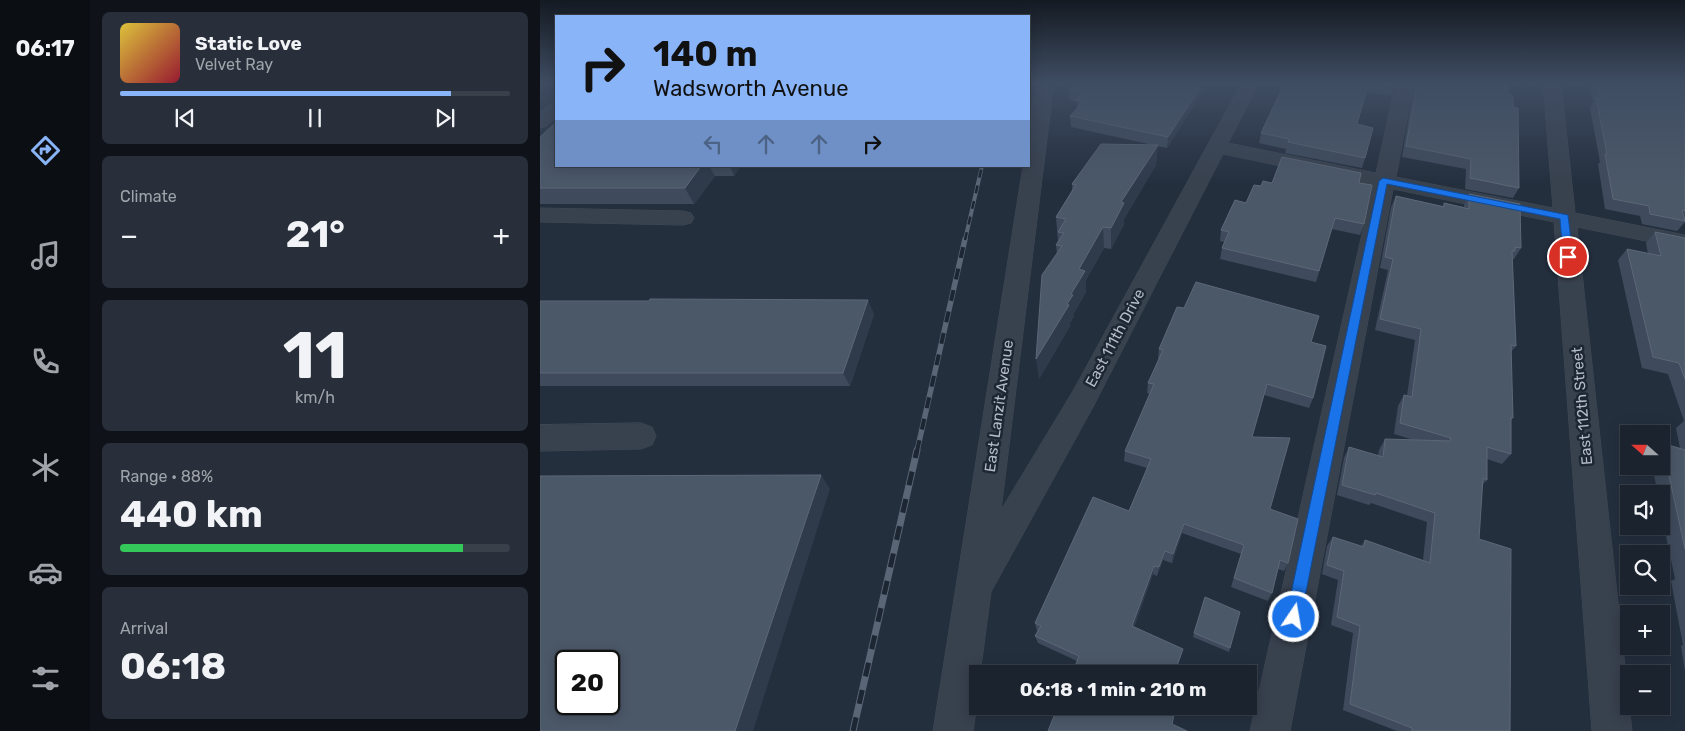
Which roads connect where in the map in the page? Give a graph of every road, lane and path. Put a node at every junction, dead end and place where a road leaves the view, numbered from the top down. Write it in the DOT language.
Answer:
graph roads {
  1 [pos="1040,116"];
  2 [pos="1234,116"];
  3 [pos="1397,116"];
  4 [pos="1555,116"];
  5 [pos="1217,147"];
  6 [pos="1383,181"];
  7 [pos="540,215"];
  8 [pos="1564,217"];
  9 [pos="683,218"];
  10 [pos="1685,242"];
  11 [pos="642,436"];
  12 [pos="540,438"];
  13 [pos="972,592"];
  14 [pos="953,731"];
  15 [pos="1270,731"];
  16 [pos="1612,731"];
  1 -- 13 [label="street, East Lanzit Avenue"];
  2 -- 5 [label="street, East 111th Drive"];
  3 -- 6 [label="street"];
  4 -- 8 [label="street, East 112th Street"];
  5 -- 6 [label="street"];
  5 -- 13 [label="street, East 111th Drive"];
  6 -- 8 [label="street"];
  6 -- 15 [label="street"];
  7 -- 9 [label="street"];
  8 -- 10 [label="street"];
  8 -- 16 [label="street, East 112th Street"];
  11 -- 12 [label="street"];
  13 -- 14 [label="street, East Lanzit Avenue"];
}
